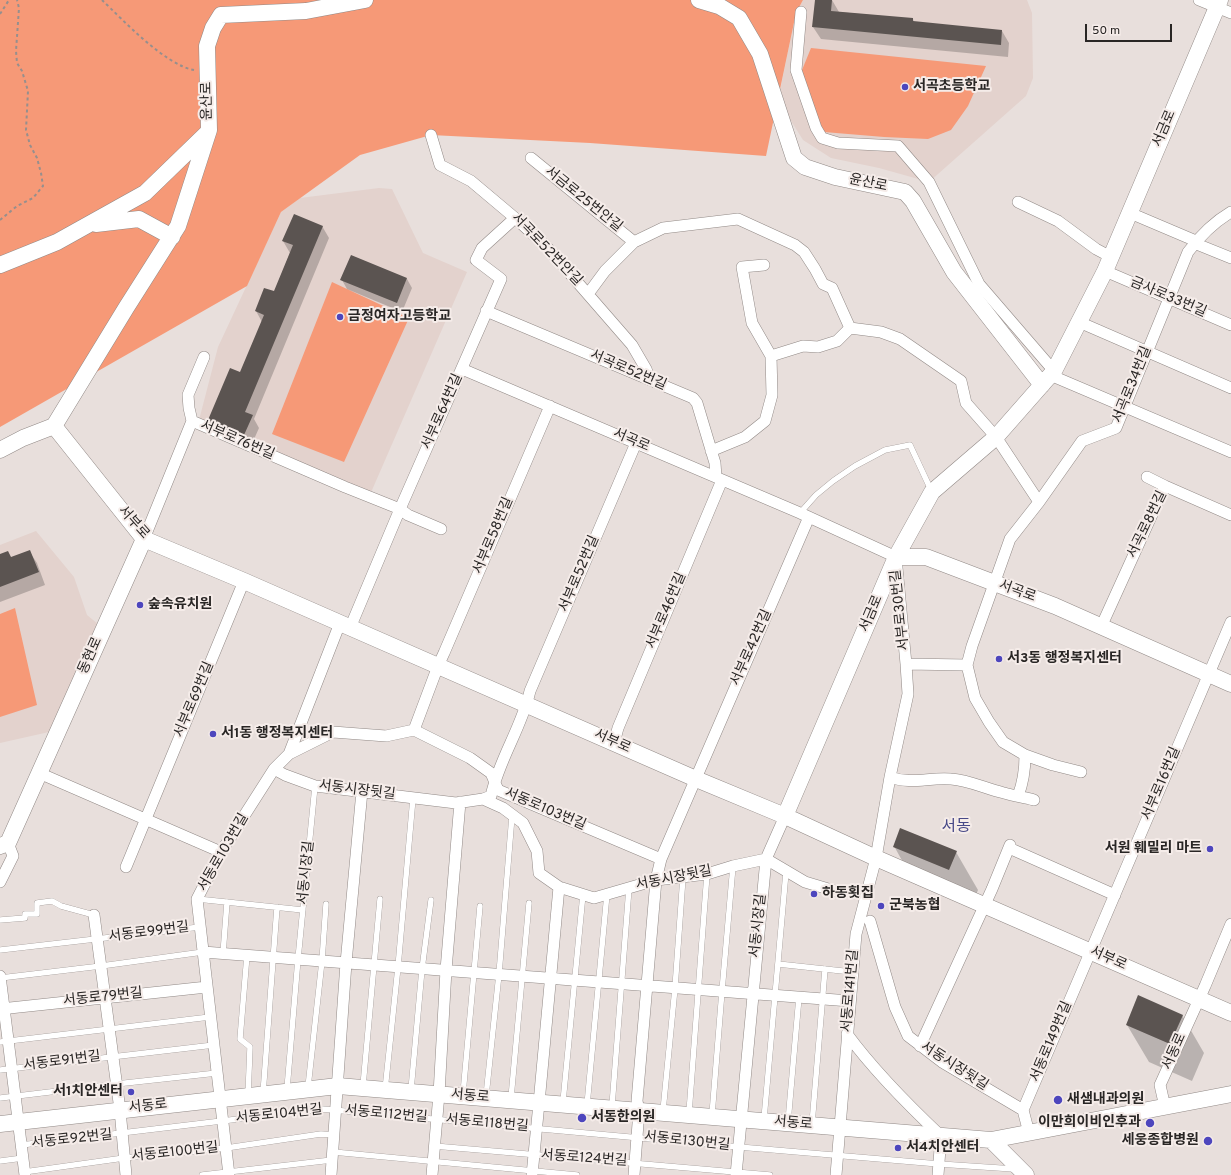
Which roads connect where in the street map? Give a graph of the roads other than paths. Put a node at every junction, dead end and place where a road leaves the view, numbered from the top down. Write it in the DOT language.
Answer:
graph roads {
  1 [pos="365,0"];
  2 [pos="699,0"];
  3 [pos="1199,0"];
  4 [pos="1222,7"];
  5 [pos="801,12"];
  6 [pos="209,130"];
  7 [pos="431,135"];
  8 [pos="531,158"];
  9 [pos="1018,202"];
  10 [pos="1231,212"];
  11 [pos="1130,213"];
  12 [pos="515,218"];
  13 [pos="89,224"];
  14 [pos="172,237"];
  15 [pos="634,242"];
  16 [pos="1195,242"];
  17 [pos="1231,258"];
  18 [pos="1108,264"];
  19 [pos="0,265"];
  20 [pos="764,265"];
  21 [pos="588,294"];
  22 [pos="1168,298"];
  23 [pos="486,311"];
  24 [pos="1079,322"];
  25 [pos="1231,325"];
  26 [pos="850,328"];
  27 [pos="1146,351"];
  28 [pos="771,356"];
  29 [pos="204,357"];
  30 [pos="462,369"];
  31 [pos="1049,377"];
  32 [pos="650,380"];
  33 [pos="1231,388"];
  34 [pos="550,406"];
  35 [pos="1125,407"];
  36 [pos="192,421"];
  37 [pos="54,426"];
  38 [pos="996,437"];
  39 [pos="636,443"];
  40 [pos="0,450"];
  41 [pos="711,451"];
  42 [pos="1231,452"];
  43 [pos="1147,477"];
  44 [pos="719,479"];
  45 [pos="1165,486"];
  46 [pos="932,492"];
  47 [pos="1039,502"];
  48 [pos="400,508"];
  49 [pos="805,515"];
  50 [pos="1231,515"];
  51 [pos="441,529"];
  52 [pos="144,539"];
  53 [pos="896,557"];
  54 [pos="244,581"];
  55 [pos="995,584"];
  56 [pos="1231,622"];
  57 [pos="345,625"];
  58 [pos="1101,627"];
  59 [pos="906,664"];
  60 [pos="967,665"];
  61 [pos="438,666"];
  62 [pos="1209,674"];
  63 [pos="1231,684"];
  64 [pos="527,705"];
  65 [pos="414,730"];
  66 [pos="614,743"];
  67 [pos="289,754"];
  68 [pos="1025,756"];
  69 [pos="274,769"];
  70 [pos="1081,772"];
  71 [pos="39,773"];
  72 [pos="890,777"];
  73 [pos="696,779"];
  74 [pos="494,781"];
  75 [pos="315,786"];
  76 [pos="362,791"];
  77 [pos="1018,796"];
  78 [pos="413,798"];
  79 [pos="484,799"];
  80 [pos="1034,800"];
  81 [pos="460,802"];
  82 [pos="512,815"];
  83 [pos="785,816"];
  84 [pos="146,818"];
  85 [pos="4,844"];
  86 [pos="222,852"];
  87 [pos="876,858"];
  88 [pos="661,859"];
  89 [pos="766,859"];
  90 [pos="733,866"];
  91 [pos="126,867"];
  92 [pos="786,872"];
  93 [pos="707,874"];
  94 [pos="683,877"];
  95 [pos="656,880"];
  96 [pos="0,882"];
  97 [pos="559,887"];
  98 [pos="629,888"];
  99 [pos="835,891"];
  100 [pos="583,894"];
  101 [pos="607,894"];
  102 [pos="1115,895"];
  103 [pos="197,899"];
  104 [pos="380,899"];
  105 [pos="431,900"];
  106 [pos="227,902"];
  107 [pos="529,903"];
  108 [pos="326,904"];
  109 [pos="984,905"];
  110 [pos="480,906"];
  111 [pos="277,908"];
  112 [pos="303,910"];
  113 [pos="94,915"];
  114 [pos="0,920"];
  115 [pos="870,920"];
  116 [pos="1231,924"];
  117 [pos="200,927"];
  118 [pos="98,939"];
  119 [pos="0,950"];
  120 [pos="1090,951"];
  121 [pos="203,952"];
  122 [pos="223,954"];
  123 [pos="247,955"];
  124 [pos="273,958"];
  125 [pos="298,959"];
  126 [pos="322,961"];
  127 [pos="346,963"];
  128 [pos="778,964"];
  129 [pos="374,965"];
  130 [pos="101,966"];
  131 [pos="398,967"];
  132 [pos="422,969"];
  133 [pos="826,969"];
  134 [pos="446,970"];
  135 [pos="474,972"];
  136 [pos="852,972"];
  137 [pos="499,974"];
  138 [pos="522,976"];
  139 [pos="0,977"];
  140 [pos="550,978"];
  141 [pos="574,980"];
  142 [pos="599,982"];
  143 [pos="622,984"];
  144 [pos="646,986"];
  145 [pos="207,987"];
  146 [pos="675,988"];
  147 [pos="698,989"];
  148 [pos="722,991"];
  149 [pos="753,994"];
  150 [pos="776,995"];
  151 [pos="799,997"];
  152 [pos="105,998"];
  153 [pos="823,999"];
  154 [pos="1199,999"];
  155 [pos="850,1001"];
  156 [pos="2,1009"];
  157 [pos="1231,1013"];
  158 [pos="210,1017"];
  159 [pos="109,1029"];
  160 [pos="848,1034"];
  161 [pos="4,1042"];
  162 [pos="214,1045"];
  163 [pos="920,1046"];
  164 [pos="113,1056"];
  165 [pos="12,1069"];
  166 [pos="0,1070"];
  167 [pos="217,1073"];
  168 [pos="116,1084"];
  169 [pos="338,1086"];
  170 [pos="363,1088"];
  171 [pos="308,1089"];
  172 [pos="386,1090"];
  173 [pos="287,1092"];
  174 [pos="411,1092"];
  175 [pos="439,1094"];
  176 [pos="1231,1094"];
  177 [pos="256,1095"];
  178 [pos="15,1096"];
  179 [pos="463,1096"];
  180 [pos="0,1098"];
  181 [pos="485,1098"];
  182 [pos="220,1099"];
  183 [pos="511,1100"];
  184 [pos="539,1103"];
  185 [pos="563,1105"];
  186 [pos="586,1107"];
  187 [pos="1165,1107"];
  188 [pos="612,1109"];
  189 [pos="120,1110"];
  190 [pos="336,1110"];
  191 [pos="1023,1110"];
  192 [pos="639,1111"];
  193 [pos="663,1113"];
  194 [pos="689,1115"];
  195 [pos="712,1117"];
  196 [pos="437,1119"];
  197 [pos="222,1120"];
  198 [pos="741,1120"];
  199 [pos="19,1122"];
  200 [pos="764,1122"];
  201 [pos="0,1124"];
  202 [pos="788,1124"];
  203 [pos="812,1126"];
  204 [pos="537,1128"];
  205 [pos="840,1128"];
  206 [pos="1029,1133"];
  207 [pos="122,1134"];
  208 [pos="334,1135"];
  209 [pos="941,1136"];
  210 [pos="636,1137"];
  211 [pos="992,1140"];
  212 [pos="21,1146"];
  213 [pos="434,1146"];
  214 [pos="738,1147"];
  215 [pos="226,1148"];
  216 [pos="534,1155"];
  217 [pos="837,1155"];
  218 [pos="332,1156"];
  219 [pos="23,1158"];
  220 [pos="124,1158"];
  221 [pos="0,1161"];
  222 [pos="433,1162"];
  223 [pos="635,1163"];
  224 [pos="938,1170"];
  225 [pos="1023,1172"];
  226 [pos="24,1173"];
  227 [pos="532,1173"];
  228 [pos="229,1174"];
  229 [pos="736,1174"];
  230 [pos="126,1175"];
  231 [pos="202,1175"];
  232 [pos="331,1175"];
  233 [pos="432,1175"];
  234 [pos="577,1175"];
  235 [pos="634,1175"];
  236 [pos="770,1175"];
  237 [pos="836,1175"];
  1 -- 6 [label="street, 윤산로"];
  2 -- 31 [label="street, 윤산로"];
  3 -- 4 [label="street"];
  4 -- 11 [label="street, 서금로"];
  5 -- 31 [label="street"];
  6 -- 13 [label="street, 윤산로"];
  6 -- 14 [label="street"];
  7 -- 12 [label="street, 서곡로52번안길"];
  8 -- 15 [label="street, 서금로25번안길"];
  9 -- 18 [label="street"];
  10 -- 16 [label="street, 서곡로34번길"];
  11 -- 16 [label="street"];
  11 -- 18 [label="street, 서금로"];
  12 -- 21 [label="street, 서곡로52번안길"];
  12 -- 23 [label="street, 서부로64번길"];
  13 -- 14 [label="street"];
  13 -- 19 [label="street, 윤산로"];
  14 -- 37 [label="street"];
  15 -- 21 [label="street, 서금로25번안길"];
  15 -- 26 [label="street, 서금로25번안길"];
  16 -- 17 [label="street"];
  16 -- 22 [label="street, 서곡로34번길"];
  18 -- 22 [label="street, 금사로33번길"];
  18 -- 24 [label="street, 서금로"];
  20 -- 28 [label="street"];
  21 -- 32 [label="street, 서곡로52번안길"];
  22 -- 25 [label="street, 금사로33번길"];
  22 -- 27 [label="street, 서곡로34번길"];
  23 -- 30 [label="street, 서부로64번길"];
  23 -- 32 [label="street, 서곡로52번길"];
  24 -- 27 [label="street"];
  24 -- 31 [label="street, 서금로"];
  26 -- 28 [label="street"];
  26 -- 38 [label="street"];
  27 -- 33 [label="street"];
  27 -- 35 [label="street, 서곡로34번길"];
  28 -- 41 [label="street"];
  29 -- 36 [label="street"];
  30 -- 34 [label="street, 서곡로"];
  30 -- 48 [label="street, 서부로64번길"];
  31 -- 35 [label="street"];
  31 -- 38 [label="street, 서금로"];
  32 -- 41 [label="street, 서곡로52번길"];
  34 -- 39 [label="street, 서곡로"];
  34 -- 61 [label="street, 서부로58번길"];
  35 -- 42 [label="street"];
  35 -- 47 [label="street, 서곡로34번길"];
  36 -- 48 [label="street, 서부로76번길"];
  36 -- 52 [label="street, 서부로76번길"];
  37 -- 40 [label="street"];
  37 -- 52 [label="street, 서부로"];
  38 -- 46 [label="street, 서금로"];
  38 -- 47 [label="street"];
  39 -- 44 [label="street, 서곡로"];
  39 -- 64 [label="street, 서부로52번길"];
  41 -- 44 [label="street, 서곡로52번길"];
  43 -- 45 [label="street"];
  44 -- 49 [label="street, 서곡로"];
  44 -- 66 [label="street, 서부로46번길"];
  45 -- 50 [label="street, 서곡로8번길"];
  45 -- 58 [label="street, 서곡로8번길"];
  46 -- 49 [label="lane"];
  46 -- 53 [label="street, 서금로"];
  47 -- 55 [label="street, 서곡로34번길"];
  48 -- 51 [label="street, 서부로76번길"];
  48 -- 57 [label="street, 서부로64번길"];
  49 -- 53 [label="street, 서곡로"];
  49 -- 73 [label="street, 서부로42번길"];
  52 -- 54 [label="street, 서부로"];
  52 -- 71 [label="street, 동현로"];
  53 -- 55 [label="street, 서곡로"];
  53 -- 59 [label="street, 서부로30번길"];
  53 -- 83 [label="street, 서금로"];
  54 -- 57 [label="street, 서부로"];
  54 -- 84 [label="street, 서부로69번길"];
  55 -- 58 [label="street, 서곡로"];
  55 -- 60 [label="street, 서곡로34번길"];
  56 -- 62 [label="street, 서부로16번길"];
  57 -- 61 [label="street, 서부로"];
  57 -- 67 [label="street"];
  58 -- 62 [label="street, 서곡로"];
  59 -- 60 [label="street, 서부로30번길"];
  59 -- 72 [label="street, 서부로30번길"];
  60 -- 68 [label="street"];
  61 -- 64 [label="street, 서부로"];
  61 -- 65 [label="street"];
  62 -- 63 [label="street, 서곡로"];
  62 -- 102 [label="street, 서부로16번길"];
  64 -- 66 [label="street, 서부로"];
  64 -- 74 [label="street"];
  65 -- 67 [label="street, 서동로103번길"];
  65 -- 74 [label="street, 서동로103번길"];
  66 -- 73 [label="street, 서부로"];
  67 -- 69 [label="street, 서동로103번길"];
  68 -- 70 [label="street"];
  68 -- 77 [label="street"];
  69 -- 75 [label="street, 서동시장뒷길"];
  69 -- 86 [label="street, 서동로103번길"];
  71 -- 84 [label="street"];
  71 -- 85 [label="street, 동현로"];
  72 -- 77 [label="street"];
  72 -- 87 [label="street, 서부로30번길"];
  73 -- 83 [label="street, 서부로"];
  73 -- 88 [label="street"];
  74 -- 79 [label="street"];
  74 -- 88 [label="street, 서동로103번길"];
  75 -- 76 [label="street, 서동시장뒷길"];
  75 -- 112 [label="lane, 서동시장길"];
  76 -- 78 [label="street, 서동시장뒷길"];
  76 -- 127 [label="street"];
  77 -- 80 [label="street"];
  78 -- 81 [label="street, 서동시장뒷길"];
  78 -- 131 [label="lane"];
  79 -- 81 [label="street, 서동시장뒷길"];
  79 -- 82 [label="street, 서동시장뒷길"];
  81 -- 134 [label="street"];
  82 -- 97 [label="street, 서동시장뒷길"];
  82 -- 137 [label="lane"];
  83 -- 87 [label="street, 서부로"];
  83 -- 89 [label="street"];
  84 -- 86 [label="street"];
  84 -- 91 [label="street, 서부로69번길"];
  85 -- 96 [label="street"];
  86 -- 103 [label="street, 서동로103번길"];
  87 -- 109 [label="street, 서부로"];
  87 -- 136 [label="street, 서동로141번길"];
  88 -- 95 [label="street"];
  89 -- 90 [label="street, 서동시장뒷길"];
  89 -- 92 [label="street"];
  89 -- 149 [label="street, 서동시장길"];
  90 -- 93 [label="street, 서동시장뒷길"];
  90 -- 148 [label="lane"];
  92 -- 99 [label="street"];
  92 -- 128 [label="lane, 서동시장길"];
  93 -- 94 [label="street, 서동시장뒷길"];
  93 -- 147 [label="lane"];
  94 -- 95 [label="street, 서동시장뒷길"];
  94 -- 146 [label="lane"];
  95 -- 98 [label="street, 서동시장뒷길"];
  95 -- 144 [label="street"];
  97 -- 100 [label="street, 서동시장뒷길"];
  97 -- 140 [label="street"];
  98 -- 101 [label="street, 서동시장뒷길"];
  98 -- 143 [label="lane"];
  100 -- 101 [label="street, 서동시장뒷길"];
  100 -- 141 [label="lane"];
  101 -- 142 [label="lane"];
  102 -- 109 [label="street"];
  102 -- 120 [label="street, 서부로16번길"];
  103 -- 106 [label="lane, 서동로103번길"];
  103 -- 117 [label="street, 서동로103번길"];
  104 -- 129 [label="lane"];
  105 -- 132 [label="lane"];
  106 -- 111 [label="lane, 서동로103번길"];
  106 -- 122 [label="lane"];
  107 -- 138 [label="lane"];
  108 -- 126 [label="lane, 서동시장길"];
  109 -- 120 [label="street, 서부로"];
  109 -- 163 [label="street"];
  110 -- 135 [label="lane"];
  111 -- 112 [label="lane, 서동로103번길"];
  111 -- 124 [label="lane, 서동시장길"];
  112 -- 125 [label="lane, 서동시장길"];
  113 -- 114 [label="lane"];
  113 -- 118 [label="street, 서동로99번길"];
  115 -- 163 [label="street, 서동시장뒷길"];
  116 -- 154 [label="street, 서동로"];
  117 -- 118 [label="lane, 서동로99번길"];
  117 -- 121 [label="street, 서동로103번길"];
  118 -- 119 [label="lane"];
  118 -- 130 [label="street, 서동로99번길"];
  120 -- 154 [label="street, 서부로"];
  120 -- 191 [label="street, 서동로149번길"];
  121 -- 122 [label="street"];
  121 -- 130 [label="lane, 서동로99번길"];
  121 -- 145 [label="street, 서동로103번길"];
  122 -- 123 [label="street"];
  123 -- 124 [label="street"];
  123 -- 177 [label="lane"];
  124 -- 125 [label="street"];
  124 -- 177 [label="lane, 서동시장길"];
  125 -- 126 [label="street"];
  125 -- 173 [label="lane, 서동시장길"];
  126 -- 127 [label="street"];
  126 -- 171 [label="lane, 서동시장길"];
  127 -- 129 [label="street"];
  127 -- 169 [label="street"];
  128 -- 133 [label="lane, 서동시장길"];
  128 -- 150 [label="lane, 서동시장길"];
  129 -- 131 [label="street"];
  129 -- 170 [label="lane"];
  130 -- 139 [label="lane, 서동로91번길"];
  130 -- 152 [label="street, 서동로99번길"];
  131 -- 132 [label="street"];
  131 -- 172 [label="lane"];
  132 -- 134 [label="street"];
  132 -- 174 [label="lane"];
  133 -- 136 [label="lane, 서동시장길"];
  133 -- 153 [label="lane"];
  134 -- 135 [label="street"];
  134 -- 175 [label="street"];
  135 -- 137 [label="street"];
  135 -- 179 [label="lane"];
  136 -- 155 [label="street, 서동로141번길"];
  137 -- 138 [label="street"];
  137 -- 181 [label="lane"];
  138 -- 140 [label="street"];
  138 -- 183 [label="lane"];
  139 -- 156 [label="street, 서동로91번길"];
  140 -- 141 [label="street"];
  140 -- 184 [label="street"];
  141 -- 142 [label="street"];
  141 -- 185 [label="lane"];
  142 -- 143 [label="street"];
  142 -- 186 [label="lane"];
  143 -- 144 [label="street"];
  143 -- 188 [label="lane"];
  144 -- 146 [label="street"];
  144 -- 192 [label="street"];
  145 -- 152 [label="street, 서동로79번길"];
  145 -- 158 [label="street, 서동로103번길"];
  146 -- 147 [label="street"];
  146 -- 193 [label="lane"];
  147 -- 148 [label="street"];
  147 -- 194 [label="lane"];
  148 -- 149 [label="street"];
  148 -- 195 [label="lane"];
  149 -- 150 [label="street"];
  149 -- 198 [label="street, 서동시장길"];
  150 -- 151 [label="street"];
  150 -- 200 [label="lane, 서동시장길"];
  151 -- 153 [label="street"];
  151 -- 202 [label="lane"];
  152 -- 156 [label="street, 서동로79번길"];
  152 -- 159 [label="street, 서동로99번길"];
  153 -- 155 [label="street"];
  153 -- 203 [label="lane"];
  154 -- 157 [label="street, 서부로"];
  154 -- 187 [label="street, 서동로"];
  155 -- 160 [label="street, 서동로141번길"];
  156 -- 161 [label="street, 서동로91번길"];
  158 -- 159 [label="lane"];
  158 -- 162 [label="street, 서동로103번길"];
  159 -- 161 [label="lane, 서동로91번길"];
  159 -- 164 [label="street, 서동로99번길"];
  160 -- 205 [label="street, 서동로141번길"];
  160 -- 209 [label="street"];
  161 -- 165 [label="street, 서동로91번길"];
  162 -- 164 [label="lane"];
  162 -- 167 [label="street, 서동로103번길"];
  163 -- 191 [label="street, 서동시장뒷길"];
  164 -- 165 [label="lane, 서동로91번길"];
  164 -- 168 [label="street, 서동로99번길"];
  165 -- 166 [label="lane"];
  165 -- 178 [label="street, 서동로91번길"];
  167 -- 168 [label="lane"];
  167 -- 182 [label="street, 서동로103번길"];
  168 -- 178 [label="lane, 서동로91번길"];
  168 -- 189 [label="street, 서동로99번길"];
  169 -- 170 [label="street, 서동로"];
  169 -- 171 [label="street, 서동로"];
  169 -- 190 [label="street, 서동로112번길"];
  170 -- 172 [label="street, 서동로"];
  171 -- 173 [label="street, 서동로"];
  172 -- 174 [label="street, 서동로"];
  173 -- 177 [label="street, 서동로"];
  174 -- 175 [label="street, 서동로"];
  175 -- 179 [label="street, 서동로"];
  175 -- 196 [label="street, 서동로118번길"];
  176 -- 187 [label="street, 서동로"];
  177 -- 182 [label="street, 서동로"];
  178 -- 180 [label="lane, 서동로91번길"];
  178 -- 199 [label="street, 서동로91번길"];
  179 -- 181 [label="street, 서동로"];
  181 -- 183 [label="street, 서동로"];
  182 -- 189 [label="street, 서동로"];
  182 -- 197 [label="street, 서동로104번길"];
  183 -- 184 [label="street, 서동로"];
  184 -- 185 [label="street, 서동로"];
  184 -- 204 [label="street, 서동로124번길"];
  185 -- 186 [label="street, 서동로"];
  186 -- 188 [label="street, 서동로"];
  187 -- 206 [label="street, 서동로"];
  188 -- 192 [label="street, 서동로"];
  189 -- 199 [label="street, 서동로"];
  189 -- 207 [label="street, 서동로100번길"];
  190 -- 196 [label="lane, 서동로112번길"];
  190 -- 197 [label="lane, 서동로104번길"];
  190 -- 208 [label="street, 서동로112번길"];
  191 -- 206 [label="street"];
  192 -- 193 [label="street, 서동로"];
  192 -- 210 [label="street, 서동로130번길"];
  193 -- 194 [label="street, 서동로"];
  194 -- 195 [label="street, 서동로"];
  195 -- 198 [label="street, 서동로"];
  196 -- 204 [label="lane, 서동로118번길"];
  196 -- 213 [label="street, 서동로118번길"];
  197 -- 207 [label="lane, 서동로100번길"];
  197 -- 215 [label="street, 서동로104번길"];
  198 -- 200 [label="street, 서동로"];
  198 -- 214 [label="street, 서동시장길"];
  199 -- 201 [label="street, 서동로"];
  199 -- 212 [label="street, 서동로92번길"];
  200 -- 202 [label="street, 서동로"];
  202 -- 203 [label="street, 서동로"];
  203 -- 205 [label="street, 서동로"];
  204 -- 210 [label="lane, 서동로124번길"];
  204 -- 216 [label="street, 서동로124번길"];
  205 -- 209 [label="street, 서동로"];
  205 -- 217 [label="street, 서동로141번길"];
  206 -- 211 [label="street, 서동로"];
  207 -- 212 [label="lane, 서동로92번길"];
  207 -- 220 [label="street, 서동로100번길"];
  208 -- 215 [label="lane, 서동로104번길"];
  208 -- 218 [label="street, 서동로112번길"];
  209 -- 211 [label="street, 서동로"];
  209 -- 224 [label="street"];
  210 -- 214 [label="lane, 서동로130번길"];
  210 -- 223 [label="street, 서동로130번길"];
  211 -- 225 [label="street"];
  212 -- 219 [label="street, 서동로92번길"];
  213 -- 216 [label="lane, 서동로118번길"];
  213 -- 222 [label="street, 서동로118번길"];
  214 -- 217 [label="lane, 서동로130번길"];
  214 -- 229 [label="street, 서동시장길"];
  215 -- 220 [label="lane, 서동로100번길"];
  215 -- 228 [label="street, 서동로104번길"];
  216 -- 223 [label="lane, 서동로124번길"];
  216 -- 227 [label="street, 서동로124번길"];
  217 -- 224 [label="lane, 서동로130번길"];
  217 -- 237 [label="street, 서동로141번길"];
  218 -- 222 [label="lane"];
  218 -- 228 [label="lane"];
  218 -- 232 [label="street, 서동로112번길"];
  219 -- 221 [label="lane"];
  219 -- 226 [label="street, 서동로92번길"];
  220 -- 226 [label="lane, 서동로92번길"];
  220 -- 230 [label="street, 서동로100번길"];
  222 -- 227 [label="lane"];
  222 -- 233 [label="street, 서동로118번길"];
  223 -- 229 [label="lane, 서동로130번길"];
  223 -- 235 [label="street, 서동로130번길"];
  224 -- 225 [label="lane, 서동로130번길"];
  227 -- 234 [label="lane, 서동로124번길"];
  228 -- 231 [label="lane, 서동로100번길"];
  229 -- 236 [label="lane, 서동로130번길"];
}
